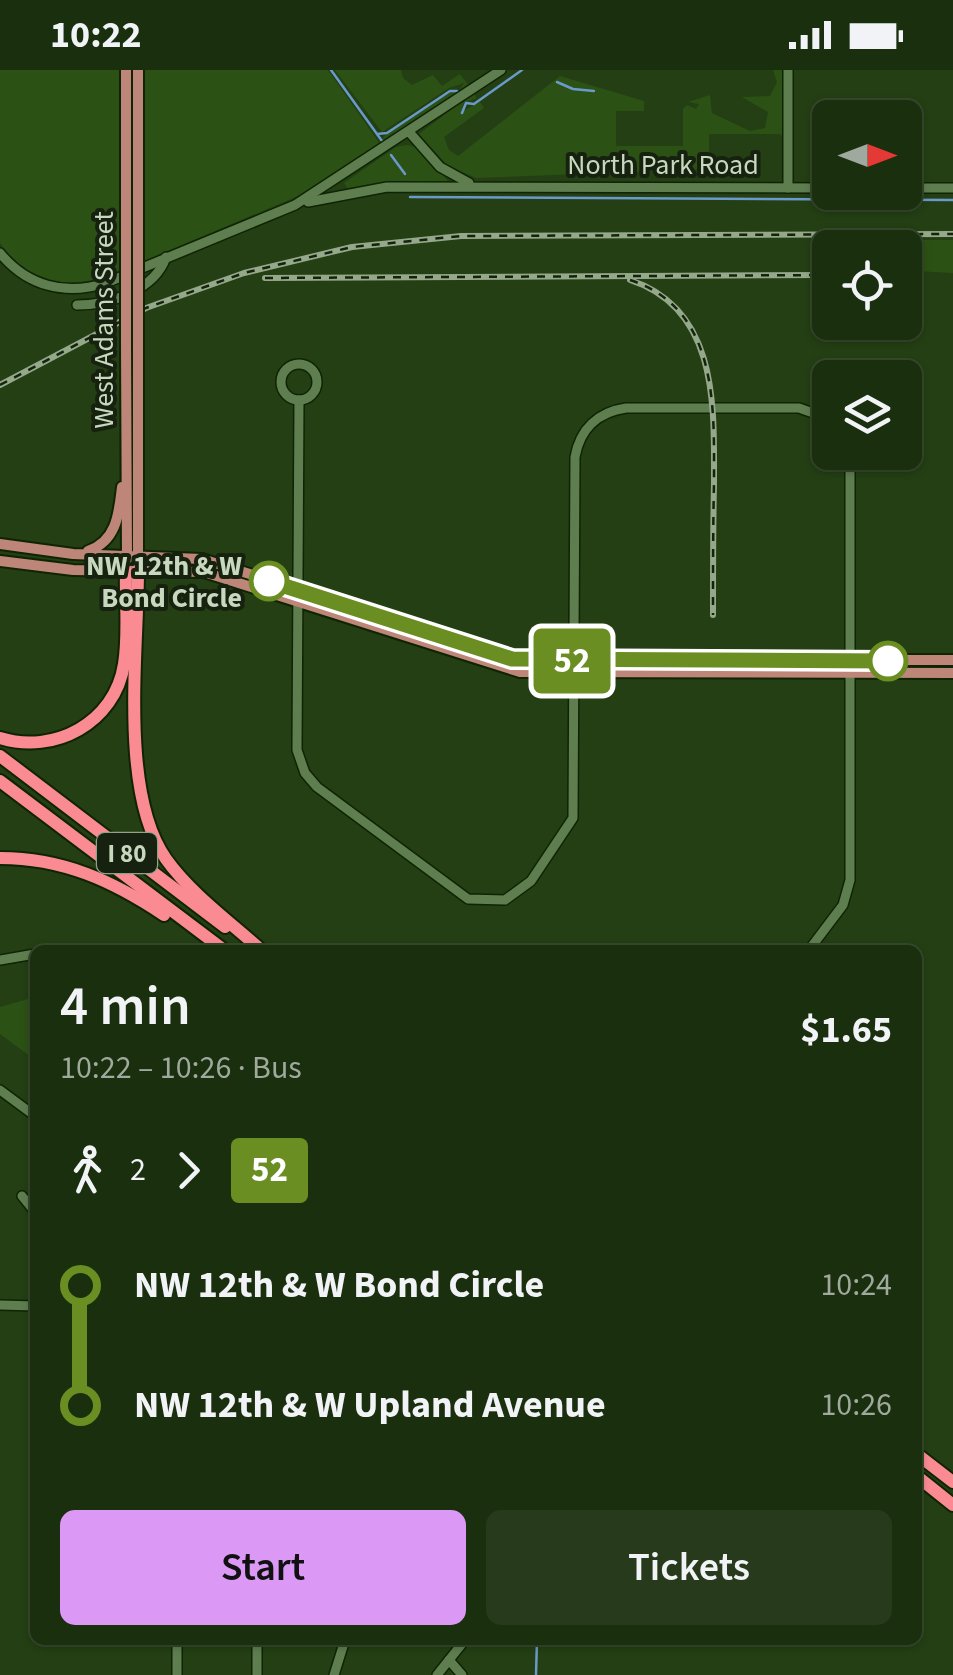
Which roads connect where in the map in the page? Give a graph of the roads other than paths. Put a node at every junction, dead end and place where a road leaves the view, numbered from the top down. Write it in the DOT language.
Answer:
graph roads {
  1 [pos="126,70"];
  2 [pos="138,70"];
  3 [pos="501,70"];
  4 [pos="788,70"];
  5 [pos="410,133"];
  6 [pos="496,186"];
  7 [pos="788,188"];
  8 [pos="812,188"];
  9 [pos="922,188"];
  10 [pos="953,188"];
  11 [pos="295,205"];
  12 [pos="0,253"];
  13 [pos="166,257"];
  14 [pos="76,305"];
  15 [pos="299,400"];
  16 [pos="812,413"];
  17 [pos="124,466"];
  18 [pos="850,470"];
  19 [pos="0,544"];
  20 [pos="73,554"];
  21 [pos="133,555"];
  22 [pos="0,561"];
  23 [pos="132,571"];
  24 [pos="298,596"];
  25 [pos="953,660"];
  26 [pos="574,667"];
  27 [pos="852,667"];
  28 [pos="953,673"];
  29 [pos="0,738"];
  30 [pos="0,756"];
  31 [pos="0,781"];
  32 [pos="0,858"];
  33 [pos="208,945"];
  34 [pos="217,945"];
  35 [pos="251,945"];
  36 [pos="253,945"];
  37 [pos="812,945"];
  38 [pos="30,955"];
  39 [pos="0,960"];
  40 [pos="0,1090"];
  41 [pos="30,1112"];
  42 [pos="22,1196"];
  43 [pos="30,1206"];
  44 [pos="0,1306"];
  45 [pos="30,1306"];
  46 [pos="922,1459"];
  47 [pos="922,1481"];
  48 [pos="953,1482"];
  49 [pos="953,1505"];
  50 [pos="177,1645"];
  51 [pos="256,1645"];
  52 [pos="343,1645"];
  53 [pos="461,1645"];
  54 [pos="449,1660"];
  55 [pos="177,1675"];
  56 [pos="257,1675"];
  57 [pos="334,1675"];
  58 [pos="436,1675"];
  59 [pos="462,1675"];
  1 -- 17 [label="main road, West Adams Street, bridge"];
  2 -- 21 [label="main road, West Adams Street, bridge"];
  3 -- 5 [label="street"];
  4 -- 7 [label="street"];
  5 -- 6 [label="street, North Park Road"];
  5 -- 11 [label="street, North Park Road"];
  6 -- 7 [label="street, North Park Road"];
  6 -- 11 [label="street, North Park Road"];
  7 -- 8 [label="street, North Park Road"];
  9 -- 10 [label="street"];
  11 -- 13 [label="street, North Park Road"];
  12 -- 13 [label="street, North Park Road"];
  13 -- 14 [label="street"];
  15 -- 15 [label="street"];
  15 -- 24 [label="street"];
  16 -- 26 [label="street"];
  17 -- 20 [label="main road"];
  17 -- 21 [label="main road, West Adams Street"];
  18 -- 27 [label="street"];
  19 -- 20 [label="main road"];
  20 -- 21 [label="main road"];
  21 -- 23 [label="main road, West Adams Street"];
  21 -- 24 [label="main road"];
  22 -- 23 [label="main road"];
  23 -- 24 [label="main road"];
  23 -- 29 [label="highway"];
  23 -- 36 [label="highway"];
  24 -- 26 [label="main road"];
  24 -- 26 [label="street"];
  25 -- 27 [label="main road"];
  26 -- 27 [label="main road"];
  27 -- 28 [label="main road"];
  27 -- 37 [label="street"];
  30 -- 35 [label="highway, I 80"];
  31 -- 34 [label="highway, I 80"];
  32 -- 33 [label="highway"];
  38 -- 39 [label="street"];
  40 -- 41 [label="street"];
  42 -- 43 [label="street"];
  44 -- 45 [label="street"];
  46 -- 48 [label="highway"];
  47 -- 49 [label="highway"];
  50 -- 55 [label="street"];
  51 -- 56 [label="street"];
  52 -- 57 [label="street"];
  53 -- 54 [label="street"];
  54 -- 58 [label="street"];
  54 -- 59 [label="street"];
}
